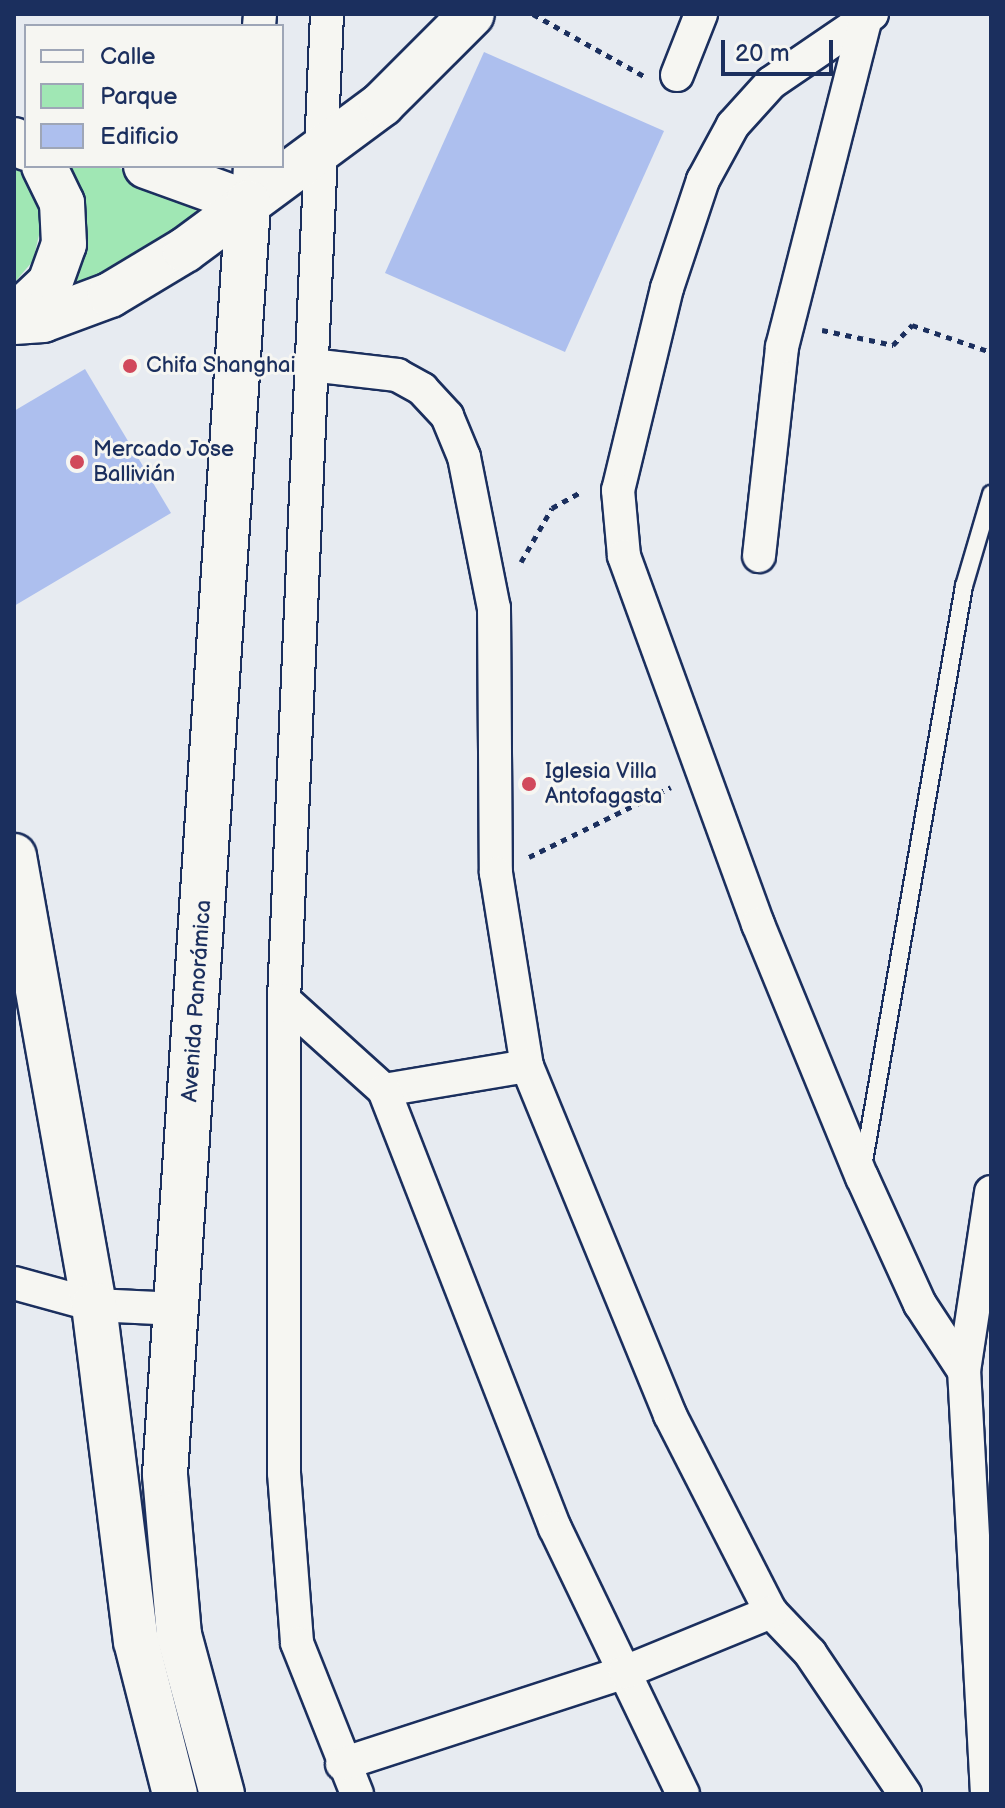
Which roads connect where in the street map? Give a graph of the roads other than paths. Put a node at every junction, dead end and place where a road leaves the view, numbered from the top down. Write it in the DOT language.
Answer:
graph roads {
  1 [pos="327,14"];
  2 [pos="472,14"];
  3 [pos="701,14"];
  4 [pos="868,16"];
  5 [pos="667,79"];
  6 [pos="320,149"];
  7 [pos="284,167"];
  8 [pos="45,168"];
  9 [pos="157,168"];
  10 [pos="281,168"];
  11 [pos="249,184"];
  12 [pos="14,319"];
  13 [pos="311,365"];
  14 [pos="991,494"];
  15 [pos="759,556"];
  16 [pos="14,856"];
  17 [pos="284,1000"];
  18 [pos="527,1066"];
  19 [pos="384,1090"];
  20 [pos="862,1177"];
  21 [pos="991,1192"];
  22 [pos="14,1283"];
  23 [pos="94,1305"];
  24 [pos="178,1309"];
  25 [pos="964,1371"];
  26 [pos="771,1612"];
  27 [pos="625,1672"];
  28 [pos="342,1764"];
  29 [pos="175,1794"];
  30 [pos="222,1794"];
  31 [pos="357,1794"];
  32 [pos="683,1794"];
  33 [pos="905,1794"];
  34 [pos="987,1794"];
  1 -- 6 [label="street"];
  2 -- 6 [label="street"];
  3 -- 5 [label="street"];
  4 -- 15 [label="street"];
  4 -- 20 [label="street"];
  6 -- 7 [label="street"];
  6 -- 13 [label="street"];
  8 -- 12 [label="street"];
  9 -- 11 [label="street"];
  10 -- 11 [label="street"];
  11 -- 12 [label="street"];
  11 -- 24 [label="street, Avenida Panorámica"];
  13 -- 17 [label="street"];
  13 -- 18 [label="street"];
  14 -- 20 [label="lane"];
  16 -- 23 [label="street"];
  17 -- 19 [label="street"];
  17 -- 28 [label="street"];
  18 -- 19 [label="street"];
  18 -- 26 [label="street"];
  19 -- 27 [label="street"];
  20 -- 25 [label="street"];
  21 -- 25 [label="street"];
  22 -- 23 [label="street"];
  23 -- 24 [label="street"];
  23 -- 29 [label="street"];
  24 -- 30 [label="street, Avenida Panorámica"];
  25 -- 34 [label="street"];
  26 -- 27 [label="street"];
  26 -- 33 [label="street"];
  27 -- 28 [label="street"];
  27 -- 32 [label="street"];
  28 -- 31 [label="street"];
}
